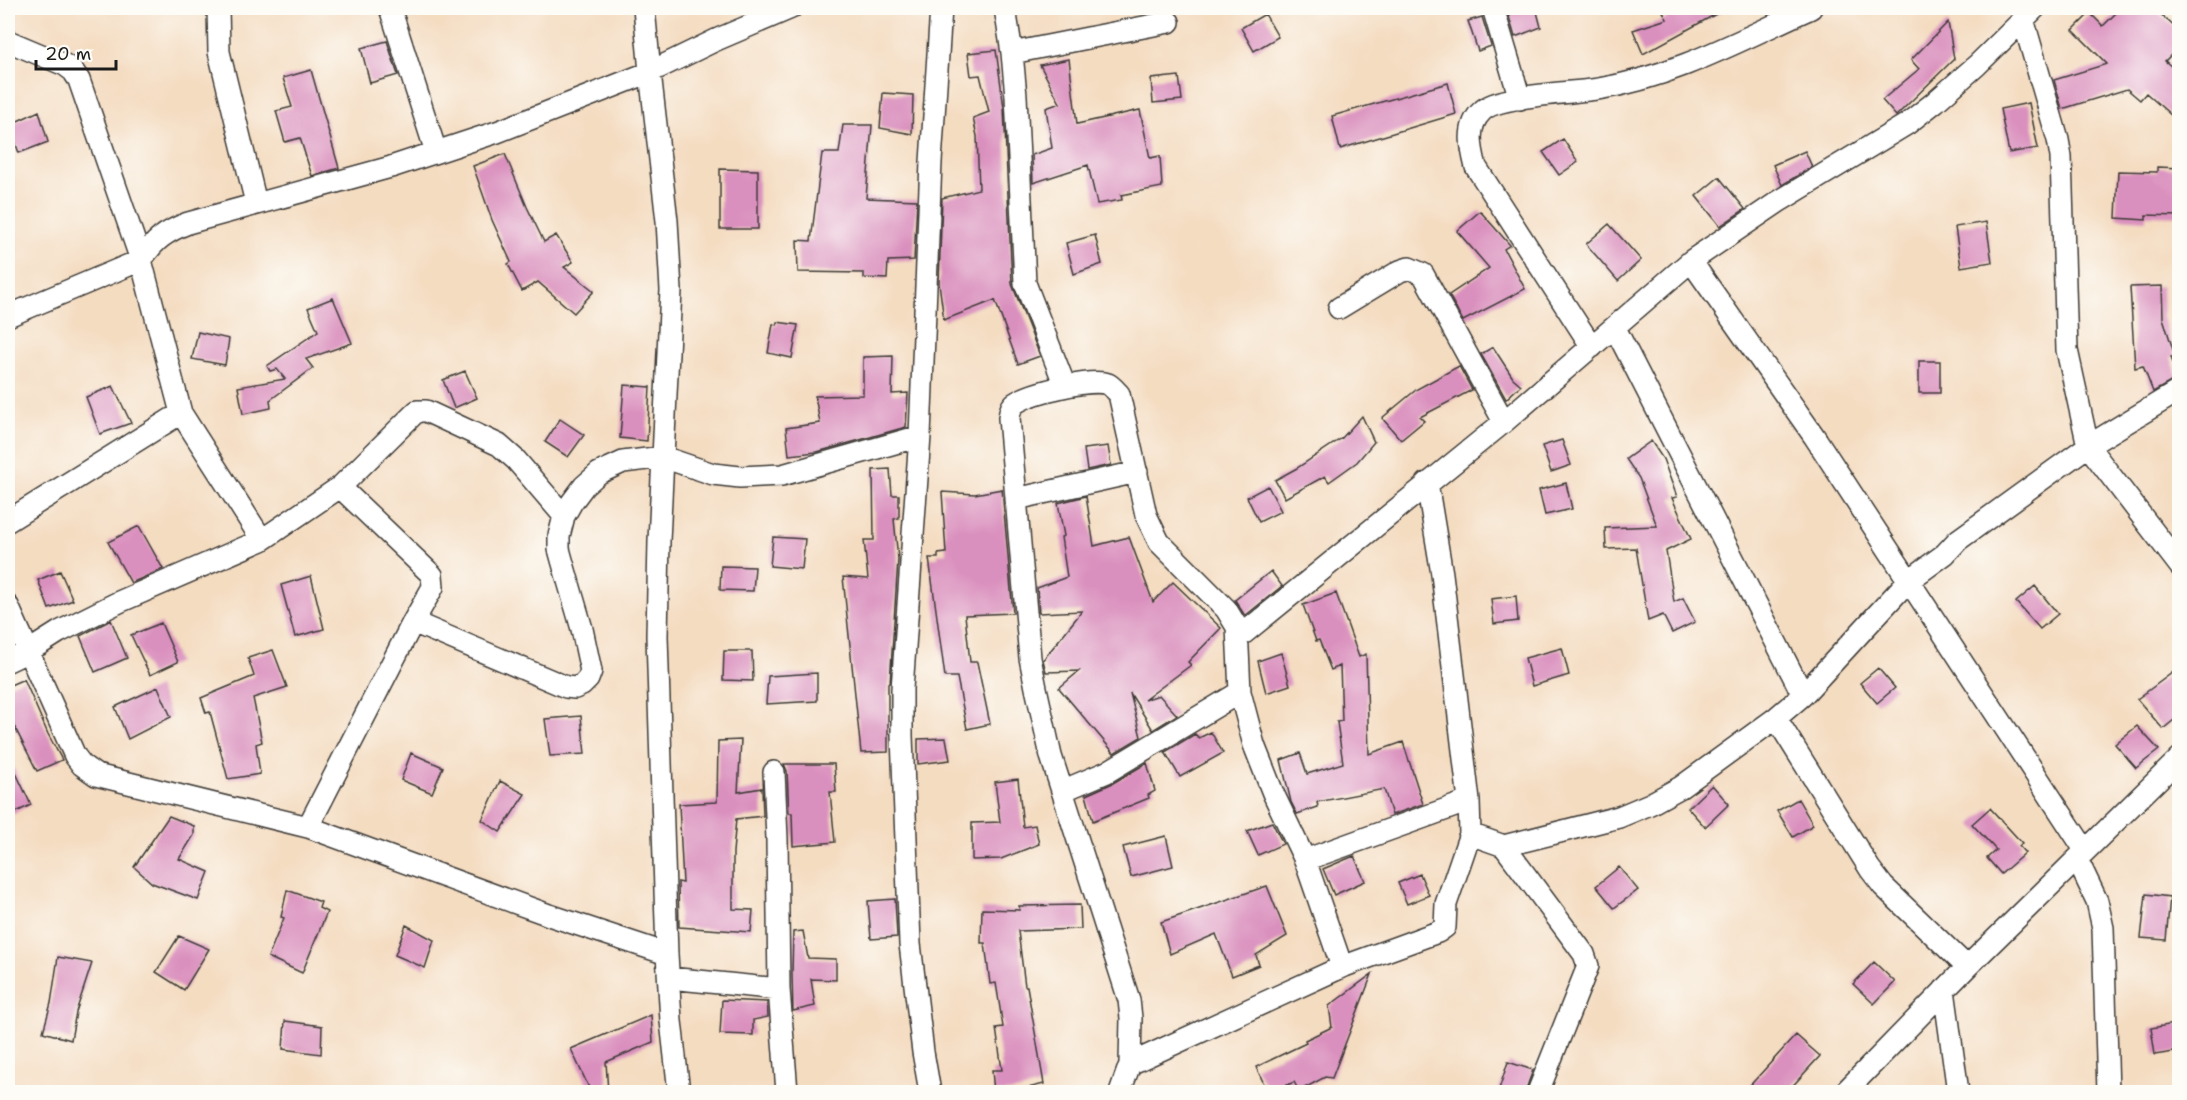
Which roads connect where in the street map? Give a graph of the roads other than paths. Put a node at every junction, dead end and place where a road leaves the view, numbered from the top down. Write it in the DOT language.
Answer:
graph roads {
  1 [pos="218,8"];
  2 [pos="390,8"];
  3 [pos="644,8"];
  4 [pos="791,8"];
  5 [pos="941,8"];
  6 [pos="1005,8"];
  7 [pos="1493,8"];
  8 [pos="1812,8"];
  9 [pos="2029,13"];
  10 [pos="1169,22"];
  11 [pos="8,41"];
  12 [pos="1012,53"];
  13 [pos="650,72"];
  14 [pos="1521,99"];
  15 [pos="436,152"];
  16 [pos="256,203"];
  17 [pos="141,260"];
  18 [pos="1690,261"];
  19 [pos="1339,308"];
  20 [pos="8,316"];
  21 [pos="1615,328"];
  22 [pos="1592,347"];
  23 [pos="1065,386"];
  24 [pos="2180,390"];
  25 [pos="181,413"];
  26 [pos="1504,422"];
  27 [pos="920,436"];
  28 [pos="2088,446"];
  29 [pos="663,457"];
  30 [pos="1137,472"];
  31 [pos="1427,483"];
  32 [pos="340,487"];
  33 [pos="1016,499"];
  34 [pos="564,516"];
  35 [pos="8,521"];
  36 [pos="262,540"];
  37 [pos="2180,566"];
  38 [pos="1908,581"];
  39 [pos="8,606"];
  40 [pos="413,622"];
  41 [pos="1239,638"];
  42 [pos="29,651"];
  43 [pos="8,661"];
  44 [pos="1240,692"];
  45 [pos="1803,695"];
  46 [pos="1776,718"];
  47 [pos="2180,758"];
  48 [pos="774,772"];
  49 [pos="1062,791"];
  50 [pos="1469,801"];
  51 [pos="308,827"];
  52 [pos="1470,834"];
  53 [pos="1504,846"];
  54 [pos="2081,854"];
  55 [pos="1305,860"];
  56 [pos="667,954"];
  57 [pos="1342,967"];
  58 [pos="1967,967"];
  59 [pos="669,978"];
  60 [pos="779,989"];
  61 [pos="1944,990"];
  62 [pos="1130,1064"];
  63 [pos="679,1092"];
  64 [pos="787,1092"];
  65 [pos="930,1092"];
  66 [pos="1120,1092"];
  67 [pos="1538,1092"];
  68 [pos="1845,1092"];
  69 [pos="1958,1092"];
  70 [pos="2108,1092"];
  1 -- 16 [label="street"];
  2 -- 15 [label="street"];
  3 -- 13 [label="street"];
  4 -- 13 [label="street"];
  5 -- 27 [label="street"];
  6 -- 12 [label="street"];
  7 -- 14 [label="street"];
  8 -- 14 [label="street"];
  9 -- 18 [label="street"];
  9 -- 28 [label="street"];
  10 -- 12 [label="street"];
  11 -- 17 [label="street"];
  12 -- 23 [label="street"];
  13 -- 15 [label="street"];
  13 -- 29 [label="street"];
  14 -- 22 [label="street"];
  15 -- 16 [label="street"];
  16 -- 17 [label="street"];
  17 -- 20 [label="street"];
  17 -- 25 [label="street"];
  18 -- 21 [label="street"];
  18 -- 38 [label="street"];
  19 -- 26 [label="street"];
  21 -- 22 [label="street"];
  21 -- 45 [label="street"];
  22 -- 26 [label="street"];
  23 -- 30 [label="street"];
  23 -- 33 [label="street"];
  24 -- 28 [label="street"];
  25 -- 35 [label="street"];
  25 -- 36 [label="street"];
  26 -- 31 [label="street"];
  27 -- 29 [label="street"];
  27 -- 65 [label="street"];
  28 -- 37 [label="street"];
  28 -- 38 [label="street"];
  29 -- 34 [label="street"];
  29 -- 56 [label="street"];
  30 -- 33 [label="street"];
  30 -- 41 [label="street"];
  31 -- 41 [label="street"];
  31 -- 50 [label="street"];
  32 -- 34 [label="street"];
  32 -- 36 [label="street"];
  32 -- 40 [label="street"];
  33 -- 49 [label="street"];
  34 -- 40 [label="street"];
  36 -- 42 [label="street"];
  38 -- 45 [label="street"];
  38 -- 54 [label="street"];
  39 -- 42 [label="street"];
  40 -- 51 [label="street"];
  41 -- 44 [label="street"];
  42 -- 43 [label="street"];
  42 -- 51 [label="street"];
  44 -- 49 [label="street"];
  44 -- 55 [label="street"];
  45 -- 46 [label="street"];
  46 -- 53 [label="street"];
  46 -- 58 [label="street"];
  47 -- 54 [label="street"];
  48 -- 60 [label="street"];
  49 -- 62 [label="street"];
  50 -- 52 [label="street"];
  50 -- 55 [label="street"];
  51 -- 56 [label="street"];
  52 -- 53 [label="street"];
  52 -- 57 [label="street"];
  53 -- 67 [label="street"];
  54 -- 58 [label="street"];
  54 -- 70 [label="street"];
  55 -- 57 [label="street"];
  56 -- 59 [label="street"];
  57 -- 62 [label="street"];
  58 -- 61 [label="street"];
  59 -- 60 [label="street"];
  59 -- 63 [label="street"];
  60 -- 64 [label="street"];
  61 -- 68 [label="street"];
  61 -- 69 [label="street"];
  62 -- 66 [label="street"];
}
